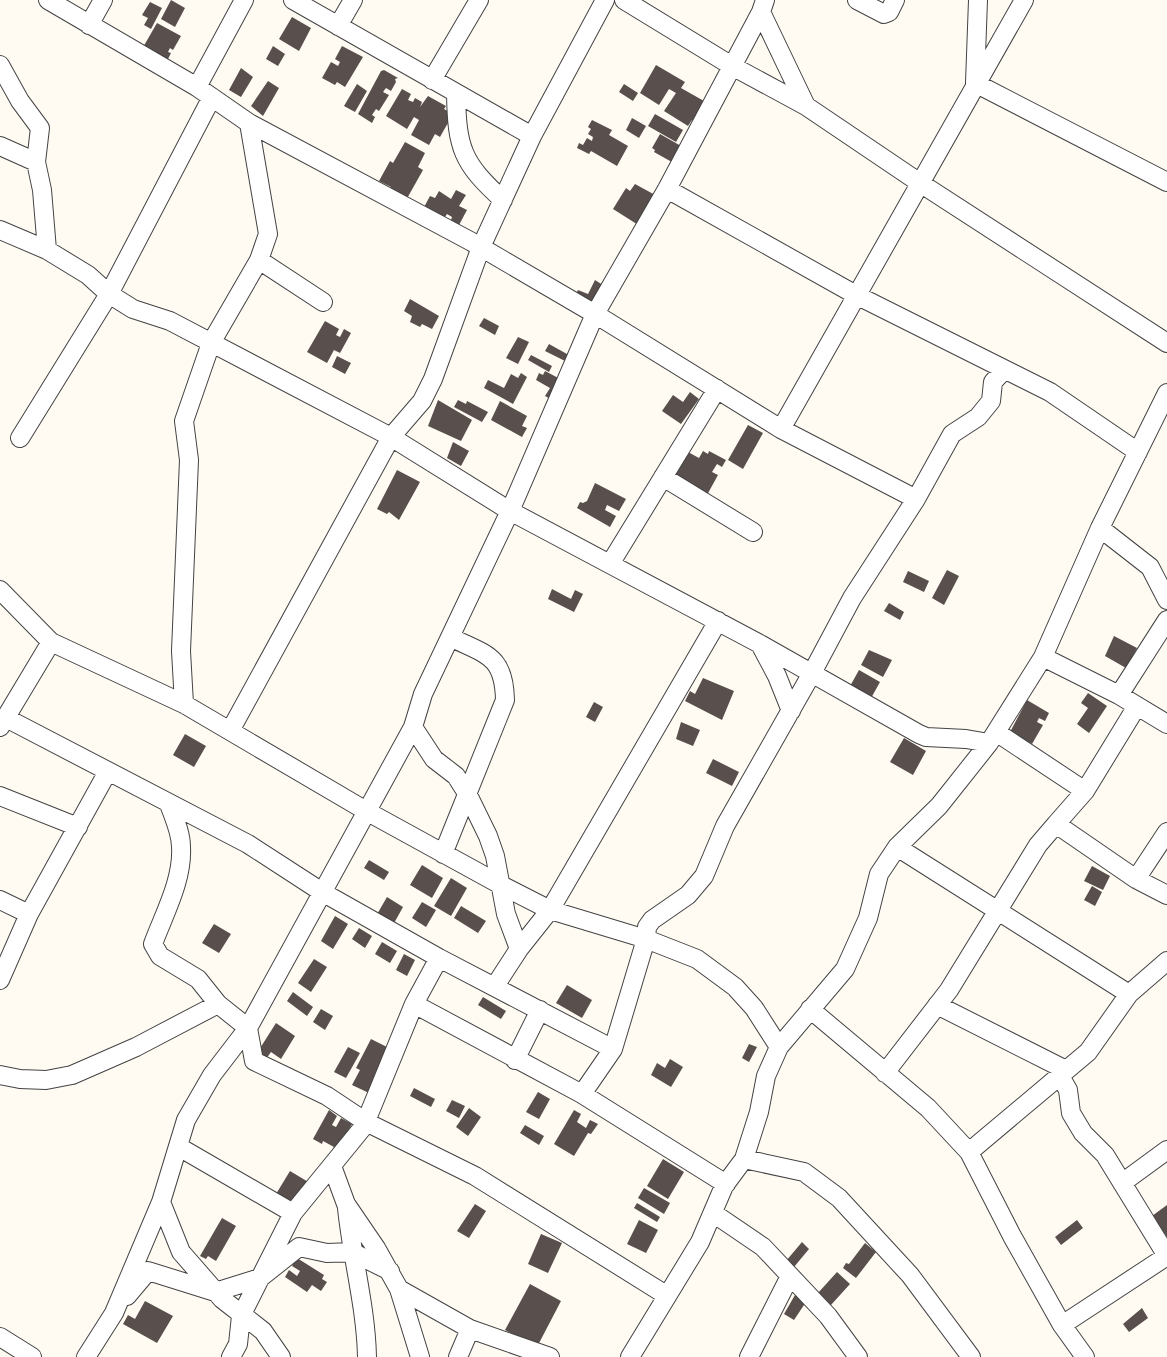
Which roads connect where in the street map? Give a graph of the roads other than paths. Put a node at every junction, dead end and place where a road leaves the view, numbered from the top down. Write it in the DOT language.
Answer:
graph roads {
  1 [pos="48,0"];
  2 [pos="103,0"];
  3 [pos="244,0"];
  4 [pos="293,0"];
  5 [pos="353,0"];
  6 [pos="480,0"];
  7 [pos="605,0"];
  8 [pos="624,0"];
  9 [pos="857,0"];
  10 [pos="895,0"];
  11 [pos="978,0"];
  12 [pos="1023,1"];
  13 [pos="763,6"];
  14 [pos="89,25"];
  15 [pos="338,26"];
  16 [pos="0,65"];
  17 [pos="732,66"];
  18 [pos="432,80"];
  19 [pos="975,83"];
  20 [pos="204,92"];
  21 [pos="456,94"];
  22 [pos="806,106"];
  23 [pos="249,123"];
  24 [pos="532,136"];
  25 [pos="0,146"];
  26 [pos="36,162"];
  27 [pos="1167,182"];
  28 [pos="920,183"];
  29 [pos="667,188"];
  30 [pos="503,200"];
  31 [pos="0,230"];
  32 [pos="481,247"];
  33 [pos="47,250"];
  34 [pos="259,260"];
  35 [pos="109,294"];
  36 [pos="856,295"];
  37 [pos="323,302"];
  38 [pos="595,314"];
  39 [pos="211,343"];
  40 [pos="1167,343"];
  41 [pos="1004,370"];
  42 [pos="717,389"];
  43 [pos="1167,393"];
  44 [pos="781,429"];
  45 [pos="391,437"];
  46 [pos="20,438"];
  47 [pos="1138,452"];
  48 [pos="663,477"];
  49 [pos="916,499"];
  50 [pos="510,511"];
  51 [pos="1100,528"];
  52 [pos="753,532"];
  53 [pos="610,564"];
  54 [pos="0,590"];
  55 [pos="1167,600"];
  56 [pos="718,621"];
  57 [pos="1166,624"];
  58 [pos="452,638"];
  59 [pos="51,642"];
  60 [pos="760,644"];
  61 [pos="1043,657"];
  62 [pos="812,673"];
  63 [pos="1119,695"];
  64 [pos="184,704"];
  65 [pos="1137,706"];
  66 [pos="791,711"];
  67 [pos="3,722"];
  68 [pos="1167,724"];
  69 [pos="413,727"];
  70 [pos="230,731"];
  71 [pos="992,738"];
  72 [pos="107,773"];
  73 [pos="1086,791"];
  74 [pos="468,795"];
  75 [pos="0,796"];
  76 [pos="169,804"];
  77 [pos="368,812"];
  78 [pos="1056,824"];
  79 [pos="78,827"];
  80 [pos="1167,832"];
  81 [pos="897,846"];
  82 [pos="443,853"];
  83 [pos="1136,879"];
  84 [pos="500,885"];
  85 [pos="323,892"];
  86 [pos="1167,895"];
  87 [pos="0,901"];
  88 [pos="550,910"];
  89 [pos="998,911"];
  90 [pos="29,914"];
  91 [pos="646,939"];
  92 [pos="519,949"];
  93 [pos="439,958"];
  94 [pos="1167,961"];
  95 [pos="0,979"];
  96 [pos="495,986"];
  97 [pos="1129,994"];
  98 [pos="218,1004"];
  99 [pos="414,1004"];
  100 [pos="937,1005"];
  101 [pos="810,1009"];
  102 [pos="540,1010"];
  103 [pos="248,1028"];
  104 [pos="779,1047"];
  105 [pos="613,1049"];
  106 [pos="516,1060"];
  107 [pos="885,1073"];
  108 [pos="1063,1073"];
  109 [pos="0,1075"];
  110 [pos="582,1094"];
  111 [pos="366,1122"];
  112 [pos="179,1147"];
  113 [pos="1167,1150"];
  114 [pos="969,1152"];
  115 [pos="744,1159"];
  116 [pos="332,1166"];
  117 [pos="1122,1183"];
  118 [pos="726,1184"];
  119 [pos="161,1202"];
  120 [pos="346,1204"];
  121 [pos="293,1213"];
  122 [pos="713,1213"];
  123 [pos="352,1252"];
  124 [pos="1167,1256"];
  125 [pos="390,1271"];
  126 [pos="790,1276"];
  127 [pos="260,1278"];
  128 [pos="399,1289"];
  129 [pos="215,1292"];
  130 [pos="666,1295"];
  131 [pos="114,1312"];
  132 [pos="241,1315"];
  133 [pos="1062,1325"];
  134 [pos="470,1329"];
  135 [pos="0,1337"];
  136 [pos="852,1354"];
  137 [pos="1082,1356"];
  138 [pos="32,1357"];
  139 [pos="86,1357"];
  140 [pos="231,1357"];
  141 [pos="281,1357"];
  142 [pos="367,1357"];
  143 [pos="420,1357"];
  144 [pos="458,1357"];
  145 [pos="550,1357"];
  146 [pos="630,1357"];
  147 [pos="749,1357"];
  148 [pos="971,1357"];
  1 -- 14 [label="street"];
  2 -- 14 [label="street"];
  3 -- 20 [label="street"];
  4 -- 15 [label="street"];
  5 -- 15 [label="street"];
  6 -- 18 [label="street"];
  7 -- 24 [label="street"];
  8 -- 17 [label="street"];
  9 -- 10 [label="street"];
  11 -- 19 [label="street"];
  12 -- 19 [label="street"];
  13 -- 17 [label="street"];
  13 -- 22 [label="street"];
  14 -- 20 [label="street"];
  15 -- 18 [label="street"];
  16 -- 26 [label="street"];
  17 -- 22 [label="street"];
  17 -- 29 [label="street"];
  18 -- 21 [label="street"];
  19 -- 27 [label="street"];
  19 -- 28 [label="street"];
  20 -- 23 [label="street"];
  20 -- 35 [label="street"];
  21 -- 24 [label="street"];
  21 -- 30 [label="street"];
  22 -- 28 [label="street"];
  23 -- 32 [label="street"];
  23 -- 34 [label="street"];
  24 -- 30 [label="street"];
  25 -- 26 [label="street"];
  26 -- 33 [label="street"];
  28 -- 36 [label="street"];
  28 -- 40 [label="street"];
  29 -- 36 [label="street"];
  29 -- 38 [label="street"];
  30 -- 32 [label="street"];
  31 -- 33 [label="street"];
  32 -- 38 [label="street"];
  32 -- 45 [label="street"];
  33 -- 35 [label="street"];
  34 -- 37 [label="street"];
  34 -- 39 [label="street"];
  35 -- 39 [label="street"];
  35 -- 46 [label="street"];
  36 -- 41 [label="street"];
  36 -- 44 [label="street"];
  38 -- 42 [label="street"];
  38 -- 50 [label="street"];
  39 -- 45 [label="street"];
  39 -- 64 [label="street"];
  41 -- 47 [label="street"];
  41 -- 49 [label="street"];
  42 -- 44 [label="street"];
  42 -- 48 [label="street"];
  43 -- 47 [label="street"];
  44 -- 49 [label="street"];
  45 -- 50 [label="street"];
  45 -- 70 [label="street"];
  47 -- 51 [label="street"];
  48 -- 52 [label="street"];
  48 -- 53 [label="street"];
  49 -- 62 [label="street"];
  50 -- 53 [label="street"];
  50 -- 58 [label="street"];
  51 -- 55 [label="street"];
  51 -- 61 [label="street"];
  53 -- 56 [label="street"];
  54 -- 59 [label="street"];
  56 -- 60 [label="street"];
  56 -- 88 [label="street"];
  57 -- 63 [label="street"];
  58 -- 69 [label="street"];
  58 -- 74 [label="street"];
  59 -- 64 [label="street"];
  59 -- 67 [label="street"];
  60 -- 62 [label="street"];
  60 -- 66 [label="street"];
  61 -- 63 [label="street"];
  61 -- 71 [label="street"];
  62 -- 66 [label="street"];
  62 -- 71 [label="street"];
  63 -- 65 [label="street"];
  64 -- 70 [label="street"];
  65 -- 68 [label="street"];
  65 -- 73 [label="street"];
  66 -- 91 [label="street"];
  67 -- 72 [label="street"];
  69 -- 74 [label="street"];
  69 -- 77 [label="street"];
  70 -- 77 [label="street"];
  71 -- 73 [label="street"];
  71 -- 81 [label="street"];
  72 -- 76 [label="street"];
  72 -- 79 [label="street"];
  73 -- 78 [label="street"];
  74 -- 82 [label="street"];
  74 -- 84 [label="street"];
  75 -- 79 [label="street"];
  76 -- 85 [label="street"];
  76 -- 98 [label="street"];
  77 -- 82 [label="street"];
  77 -- 85 [label="street"];
  78 -- 83 [label="street"];
  78 -- 89 [label="street"];
  79 -- 90 [label="street"];
  80 -- 83 [label="street"];
  81 -- 89 [label="street"];
  81 -- 101 [label="street"];
  82 -- 84 [label="street"];
  83 -- 86 [label="street"];
  84 -- 88 [label="street"];
  84 -- 92 [label="street"];
  85 -- 93 [label="street"];
  85 -- 103 [label="street"];
  87 -- 90 [label="street"];
  88 -- 91 [label="street"];
  88 -- 92 [label="street"];
  89 -- 97 [label="street"];
  89 -- 100 [label="street"];
  90 -- 95 [label="street"];
  91 -- 104 [label="street"];
  91 -- 105 [label="street"];
  92 -- 96 [label="street"];
  93 -- 96 [label="street"];
  93 -- 99 [label="street"];
  94 -- 97 [label="street"];
  96 -- 102 [label="street"];
  97 -- 108 [label="street"];
  98 -- 103 [label="street"];
  98 -- 109 [label="street"];
  99 -- 106 [label="street"];
  99 -- 111 [label="street"];
  100 -- 107 [label="street"];
  100 -- 108 [label="street"];
  101 -- 104 [label="street"];
  101 -- 107 [label="street"];
  102 -- 105 [label="street"];
  102 -- 106 [label="street"];
  103 -- 111 [label="street"];
  103 -- 112 [label="street"];
  104 -- 115 [label="street"];
  105 -- 110 [label="street"];
  106 -- 110 [label="street"];
  107 -- 114 [label="street"];
  108 -- 114 [label="street"];
  108 -- 117 [label="street"];
  110 -- 118 [label="street"];
  111 -- 116 [label="street"];
  111 -- 130 [label="street"];
  112 -- 119 [label="street"];
  112 -- 121 [label="street"];
  113 -- 117 [label="street"];
  114 -- 133 [label="street"];
  115 -- 118 [label="street"];
  115 -- 148 [label="street"];
  116 -- 120 [label="street"];
  116 -- 121 [label="street"];
  117 -- 124 [label="street"];
  118 -- 122 [label="street"];
  119 -- 129 [label="street"];
  119 -- 131 [label="street"];
  120 -- 123 [label="street"];
  120 -- 125 [label="street"];
  121 -- 127 [label="street"];
  122 -- 126 [label="street"];
  122 -- 130 [label="street"];
  123 -- 125 [label="street"];
  123 -- 127 [label="street"];
  123 -- 142 [label="street"];
  124 -- 133 [label="street"];
  125 -- 128 [label="street"];
  126 -- 136 [label="street"];
  126 -- 147 [label="street"];
  127 -- 129 [label="street"];
  127 -- 132 [label="street"];
  128 -- 134 [label="street"];
  128 -- 143 [label="street"];
  129 -- 131 [label="street"];
  129 -- 132 [label="street"];
  130 -- 146 [label="street"];
  131 -- 139 [label="street"];
  132 -- 140 [label="street"];
  132 -- 141 [label="street"];
  133 -- 137 [label="street"];
  134 -- 144 [label="street"];
  134 -- 145 [label="street"];
  135 -- 138 [label="street"];
}
